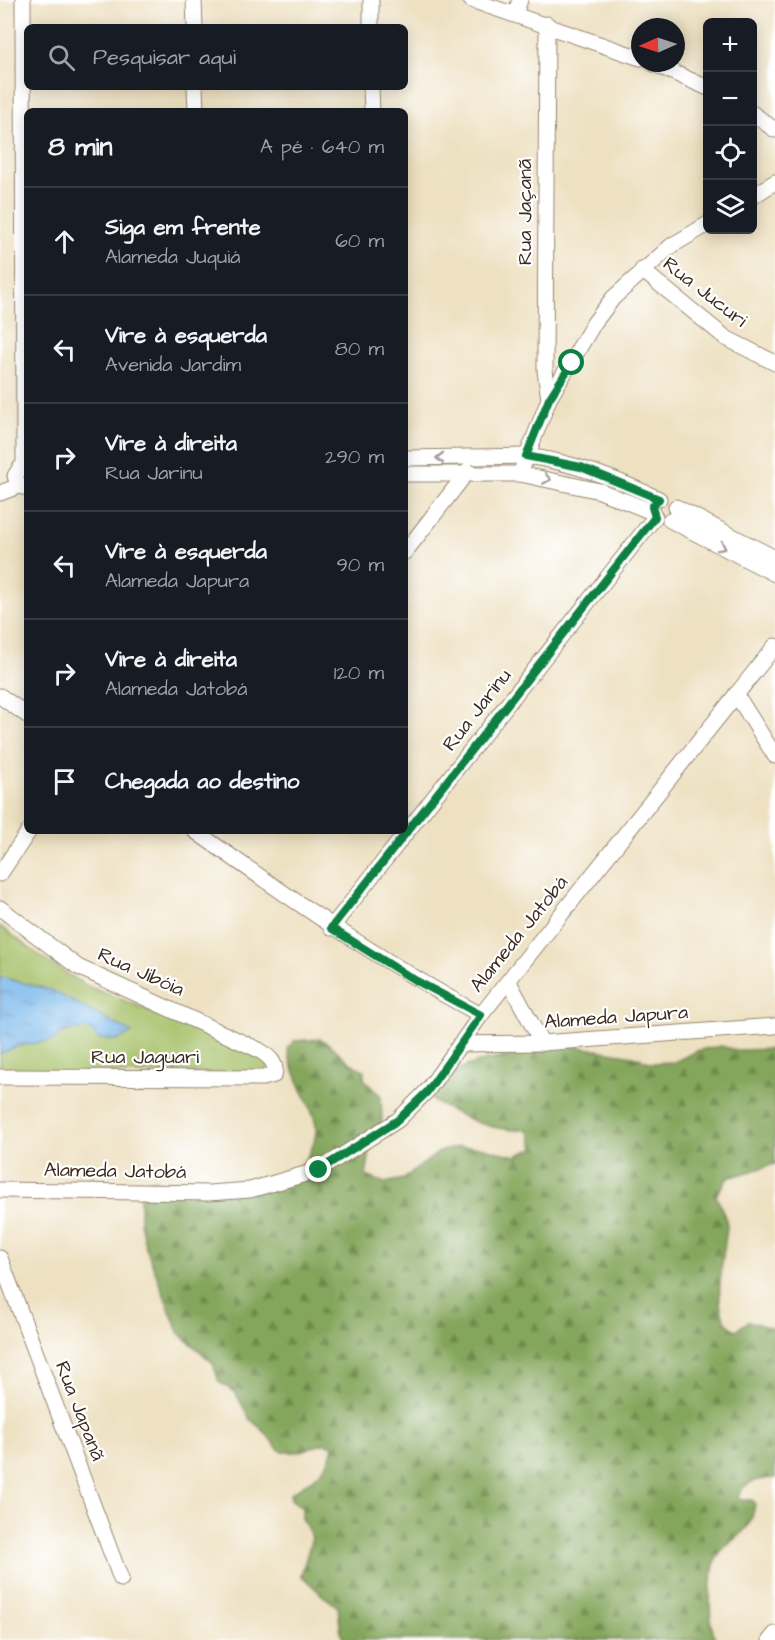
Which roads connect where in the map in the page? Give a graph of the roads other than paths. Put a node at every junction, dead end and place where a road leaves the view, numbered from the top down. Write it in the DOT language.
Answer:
graph roads {
  1 [pos="23,0"];
  2 [pos="194,0"];
  3 [pos="370,0"];
  4 [pos="471,0"];
  5 [pos="518,7"];
  6 [pos="195,24"];
  7 [pos="371,24"];
  8 [pos="547,24"];
  9 [pos="631,55"];
  10 [pos="672,72"];
  11 [pos="703,86"];
  12 [pos="195,90"];
  13 [pos="371,90"];
  14 [pos="196,108"];
  15 [pos="372,108"];
  16 [pos="757,116"];
  17 [pos="775,130"];
  18 [pos="775,182"];
  19 [pos="757,194"];
  20 [pos="703,227"];
  21 [pos="642,270"];
  22 [pos="775,363"];
  23 [pos="549,399"];
  24 [pos="526,456"];
  25 [pos="408,458"];
  26 [pos="476,458"];
  27 [pos="408,474"];
  28 [pos="520,474"];
  29 [pos="23,475"];
  30 [pos="466,475"];
  31 [pos="0,477"];
  32 [pos="0,493"];
  33 [pos="662,511"];
  34 [pos="408,548"];
  35 [pos="775,558"];
  36 [pos="775,574"];
  37 [pos="775,646"];
  38 [pos="736,694"];
  39 [pos="0,696"];
  40 [pos="24,713"];
  41 [pos="775,756"];
  42 [pos="408,831"];
  43 [pos="27,834"];
  44 [pos="199,834"];
  45 [pos="406,834"];
  46 [pos="0,874"];
  47 [pos="0,908"];
  48 [pos="331,928"];
  49 [pos="509,982"];
  50 [pos="481,1015"];
  51 [pos="775,1026"];
  52 [pos="542,1043"];
  53 [pos="460,1044"];
  54 [pos="273,1061"];
  55 [pos="0,1077"];
  56 [pos="0,1191"];
  57 [pos="0,1258"];
  58 [pos="121,1579"];
  59 [pos="775,1634"];
  60 [pos="770,1640"];
  1 -- 29 [label="street"];
  2 -- 6 [label="street"];
  3 -- 7 [label="street"];
  4 -- 5 [label="street"];
  5 -- 8 [label="street"];
  8 -- 9 [label="street"];
  8 -- 23 [label="street, Rua Jaçanã"];
  10 -- 11 [label="street"];
  12 -- 14 [label="street"];
  13 -- 15 [label="street"];
  16 -- 17 [label="street"];
  18 -- 19 [label="street"];
  20 -- 21 [label="street"];
  21 -- 22 [label="street, Rua Jucuri"];
  21 -- 23 [label="street"];
  23 -- 24 [label="street"];
  24 -- 26 [label="street"];
  24 -- 28 [label="street"];
  24 -- 33 [label="street"];
  26 -- 25 [label="street, one-way"];
  26 -- 30 [label="street"];
  27 -- 30 [label="street"];
  28 -- 30 [label="street"];
  28 -- 33 [label="street, one-way"];
  29 -- 31 [label="street"];
  29 -- 32 [label="street"];
  30 -- 34 [label="street"];
  33 -- 35 [label="street"];
  33 -- 36 [label="street, one-way"];
  33 -- 42 [label="street, Rua Jarinu"];
  37 -- 38 [label="street, Alameda Jatobá"];
  38 -- 41 [label="street"];
  38 -- 49 [label="street, Alameda Jatobá"];
  39 -- 40 [label="street"];
  43 -- 46 [label="street"];
  44 -- 48 [label="street"];
  45 -- 48 [label="street, Rua Jarinu"];
  47 -- 54 [label="street, Rua Jibóia"];
  48 -- 50 [label="street"];
  49 -- 50 [label="street, Alameda Jatobá"];
  49 -- 52 [label="street"];
  50 -- 53 [label="street, Alameda Jatobá"];
  51 -- 52 [label="street, Alameda Japura"];
  52 -- 53 [label="street, Alameda Japura"];
  53 -- 56 [label="street, Alameda Jatobá"];
  54 -- 55 [label="street, Rua Jaguari"];
  57 -- 58 [label="street, Rua Japanã"];
  59 -- 60 [label="street"];
}
